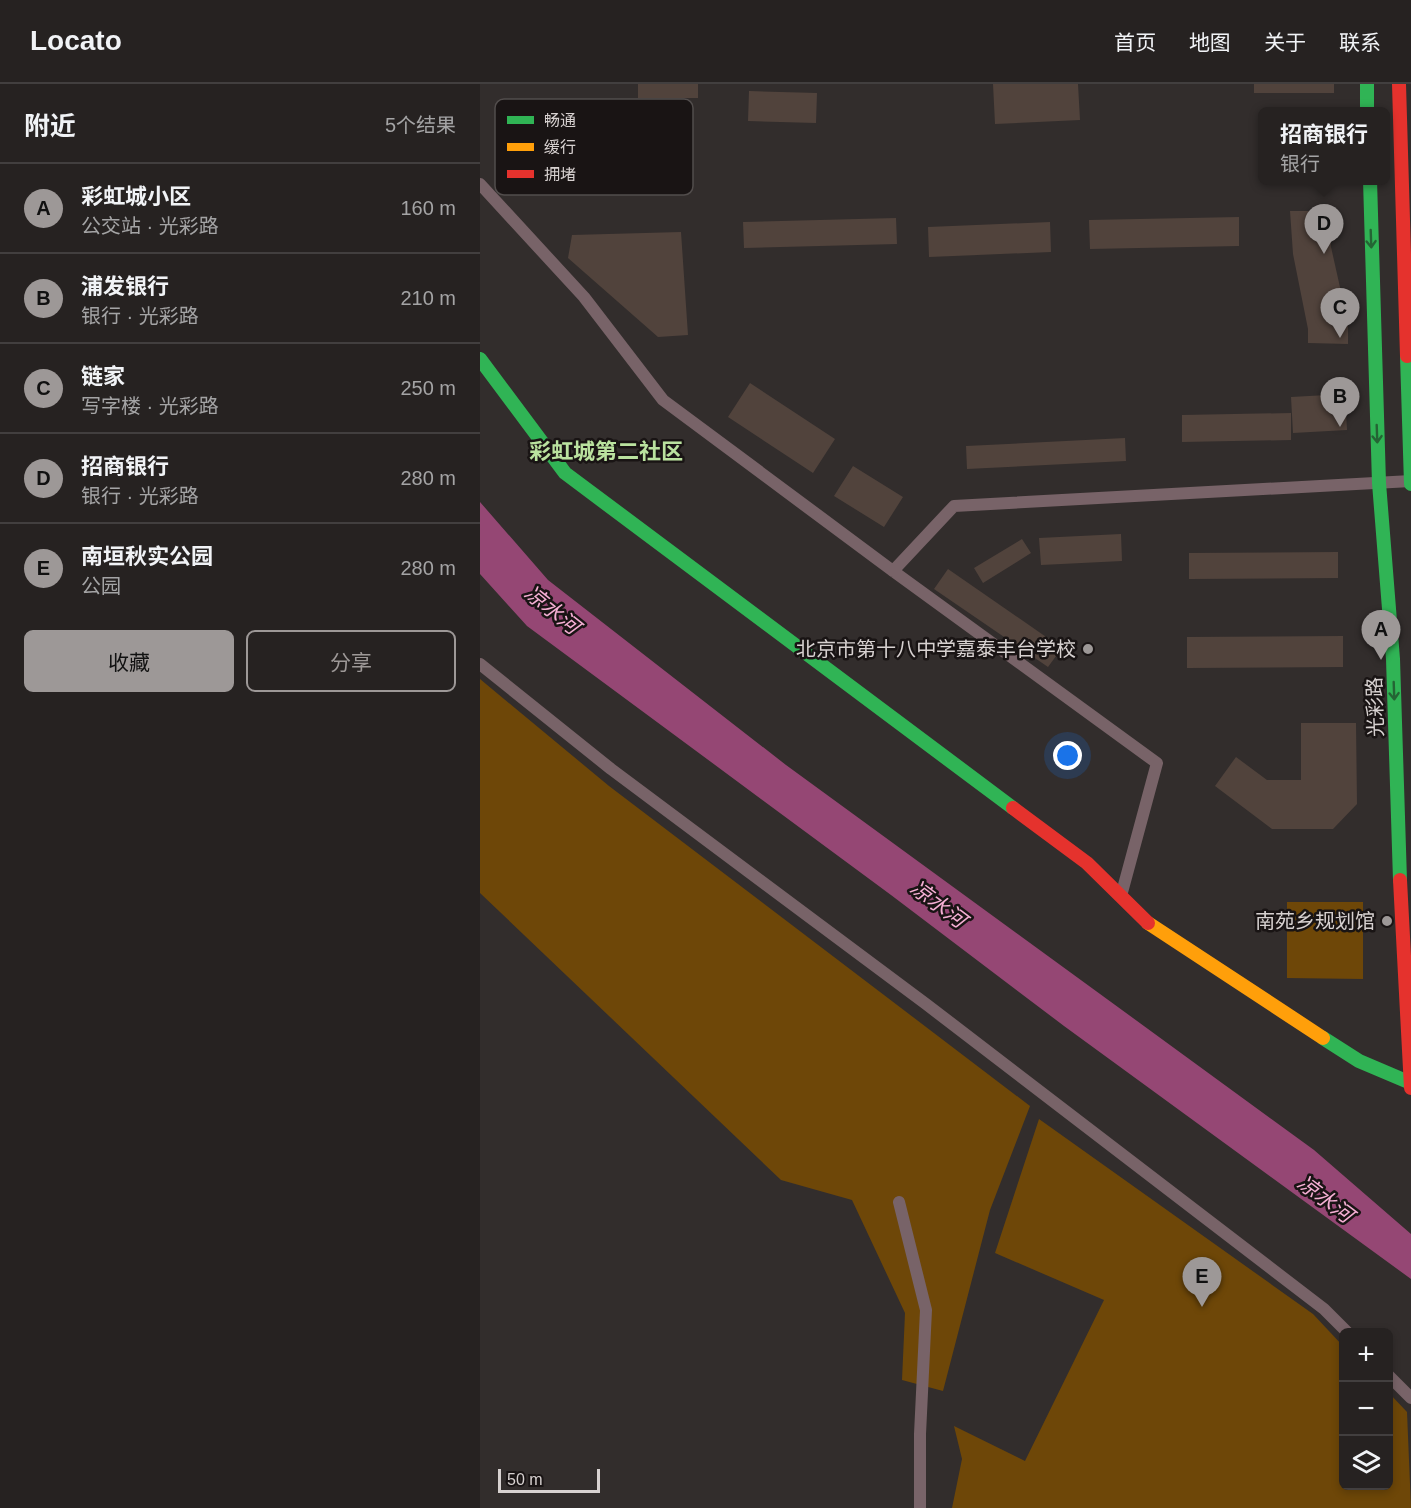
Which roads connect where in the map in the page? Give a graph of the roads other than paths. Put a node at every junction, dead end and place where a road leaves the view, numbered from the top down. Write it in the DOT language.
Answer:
graph roads {
  1 [pos="1367,84"];
  2 [pos="1399,84"];
  3 [pos="1367,107"];
  4 [pos="480,184"];
  5 [pos="1370,185"];
  6 [pos="480,359"];
  7 [pos="1411,482"];
  8 [pos="1378,483"];
  9 [pos="893,571"];
  10 [pos="480,664"];
  11 [pos="1406,890"];
  12 [pos="1121,896"];
  13 [pos="1411,1083"];
  14 [pos="1411,1088"];
  15 [pos="899,1202"];
  16 [pos="1343,1328"];
  17 [pos="1393,1379"];
  18 [pos="1411,1398"];
  19 [pos="920,1508"];
  1 -- 3 [label="main road"];
  2 -- 7 [label="main road"];
  4 -- 9 [label="street"];
  5 -- 8 [label="main road, 光彩路, one-way"];
  6 -- 12 [label="main road"];
  7 -- 8 [label="street"];
  8 -- 9 [label="street"];
  8 -- 11 [label="main road, 光彩路, one-way"];
  9 -- 12 [label="street"];
  10 -- 16 [label="street"];
  11 -- 13 [label="main road, 光彩路"];
  12 -- 13 [label="main road"];
  13 -- 14 [label="main road, 光彩路"];
  15 -- 19 [label="street"];
  17 -- 18 [label="street"];
}
